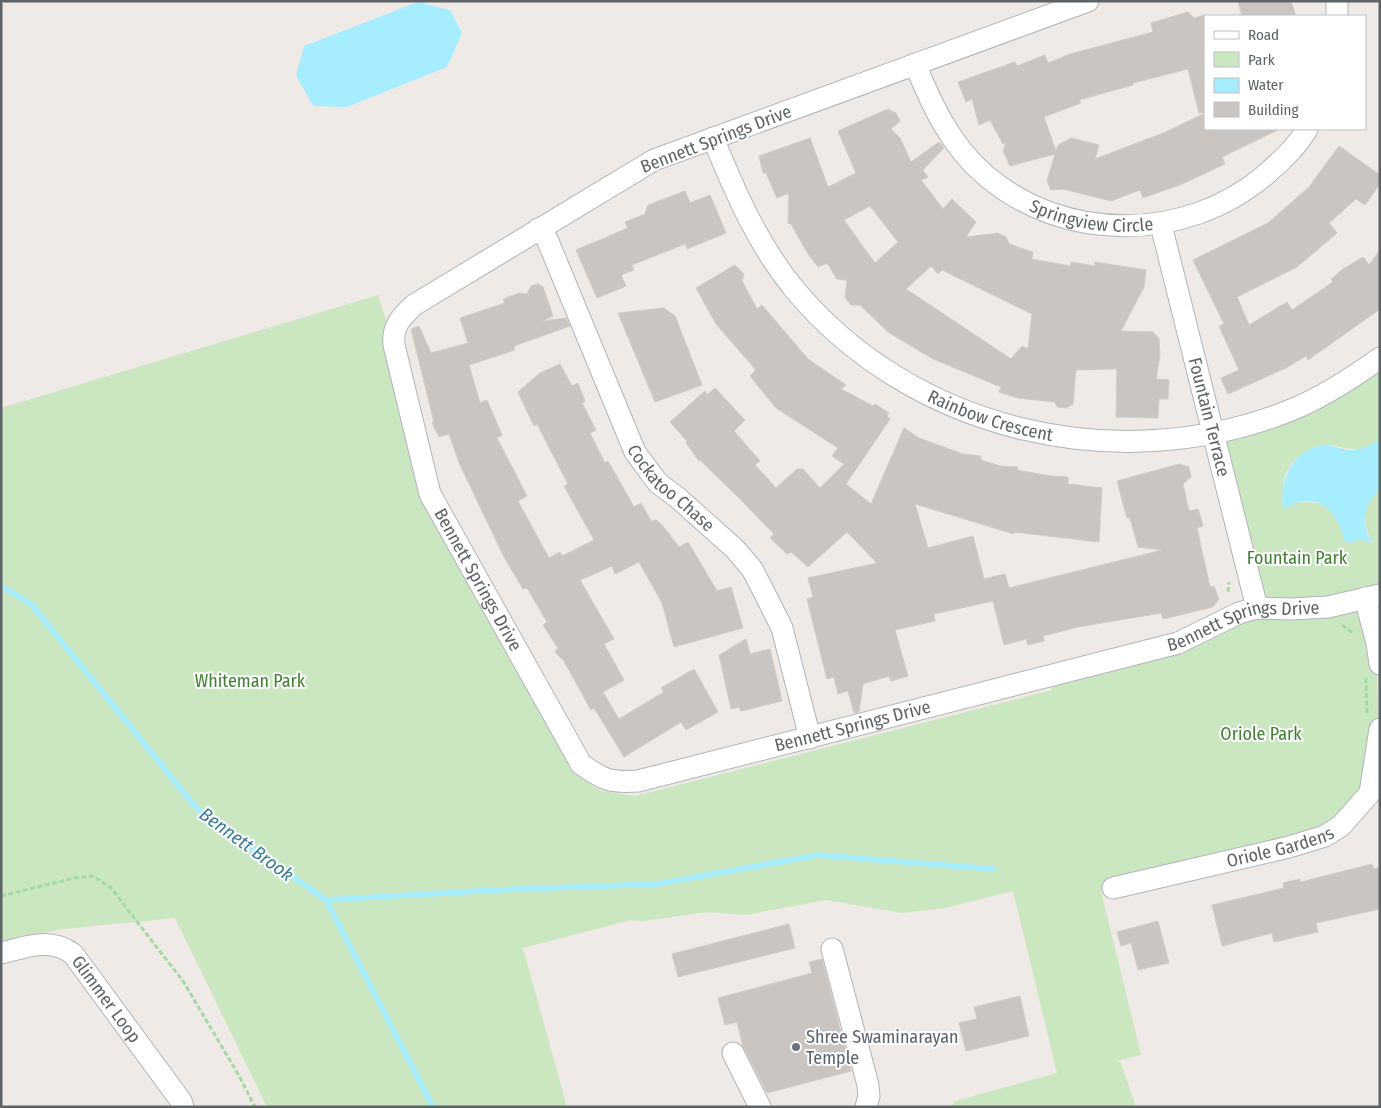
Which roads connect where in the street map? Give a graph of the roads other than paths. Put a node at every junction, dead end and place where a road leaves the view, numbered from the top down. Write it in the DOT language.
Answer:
graph roads {
  1 [pos="1088,1"];
  2 [pos="1337,1"];
  3 [pos="1337,15"];
  4 [pos="915,64"];
  5 [pos="1306,130"];
  6 [pos="713,138"];
  7 [pos="1161,225"];
  8 [pos="538,229"];
  9 [pos="1380,358"];
  10 [pos="1213,432"];
  11 [pos="1372,596"];
  12 [pos="1257,608"];
  13 [pos="1373,667"];
  14 [pos="1373,724"];
  15 [pos="810,738"];
  16 [pos="1375,795"];
  17 [pos="1112,888"];
  18 [pos="832,949"];
  19 [pos="1,953"];
  20 [pos="733,1053"];
  21 [pos="182,1107"];
  22 [pos="760,1107"];
  23 [pos="866,1107"];
  1 -- 4 [label="street, Bennett Springs Drive"];
  2 -- 3 [label="street"];
  4 -- 6 [label="street, Bennett Springs Drive"];
  4 -- 7 [label="street, Springview Circle"];
  5 -- 7 [label="street, Springview Circle"];
  6 -- 8 [label="street, Bennett Springs Drive"];
  6 -- 10 [label="street, Rainbow Crescent"];
  7 -- 10 [label="street, Fountain Terrace"];
  8 -- 15 [label="street, Cockatoo Chase"];
  8 -- 15 [label="street, Bennett Springs Drive"];
  9 -- 10 [label="street, Rainbow Crescent"];
  10 -- 12 [label="street, Fountain Terrace"];
  11 -- 12 [label="street, Bennett Springs Drive"];
  11 -- 13 [label="street"];
  12 -- 15 [label="street, Bennett Springs Drive"];
  14 -- 16 [label="street, Oriole Gardens"];
  16 -- 17 [label="street, Oriole Gardens"];
  18 -- 23 [label="street"];
  19 -- 21 [label="street, Glimmer Loop"];
  20 -- 22 [label="street"];
}
